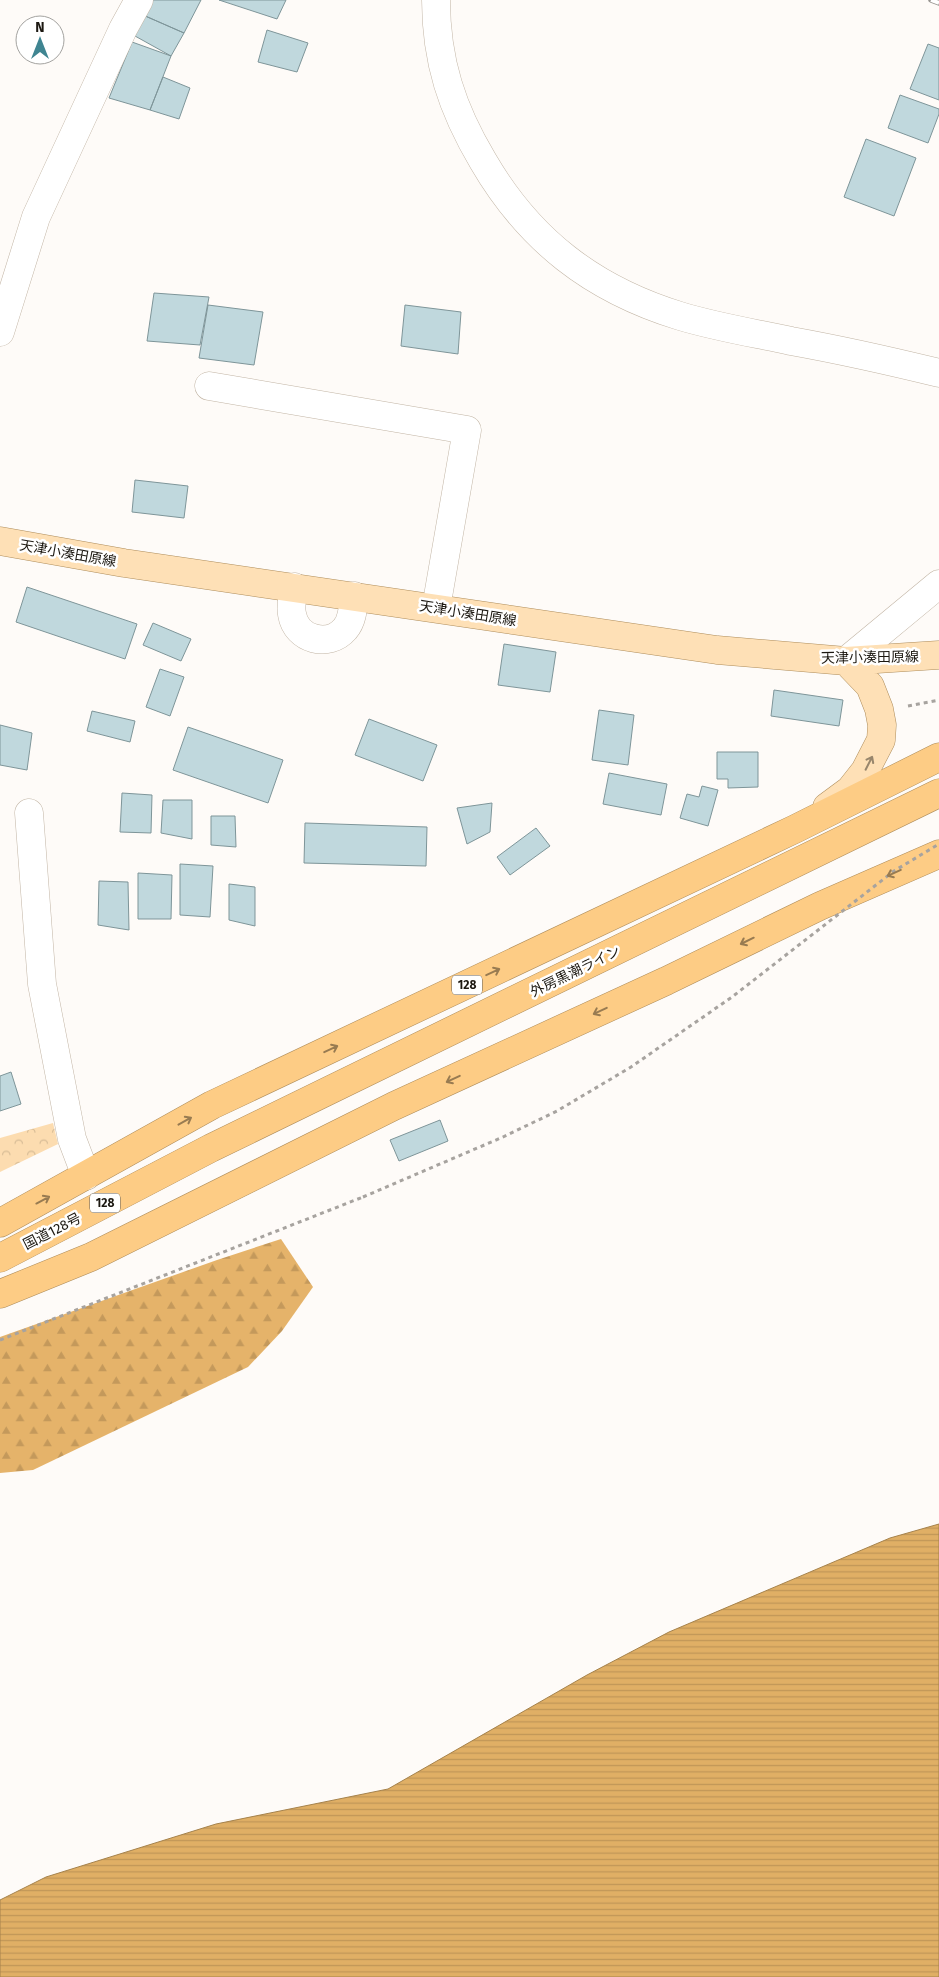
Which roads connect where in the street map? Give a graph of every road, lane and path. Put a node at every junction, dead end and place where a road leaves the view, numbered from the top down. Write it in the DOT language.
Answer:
graph roads {
  1 [pos="138,0"];
  2 [pos="436,0"];
  3 [pos="0,332"];
  4 [pos="939,373"];
  5 [pos="209,386"];
  6 [pos="0,541"];
  7 [pos="939,584"];
  8 [pos="294,587"];
  9 [pos="354,596"];
  10 [pos="436,608"];
  11 [pos="939,655"];
  12 [pos="846,661"];
  13 [pos="939,700"];
  14 [pos="905,707"];
  15 [pos="939,757"];
  16 [pos="939,793"];
  17 [pos="29,813"];
  18 [pos="795,829"];
  19 [pos="939,844"];
  20 [pos="939,854"];
  21 [pos="211,1148"];
  22 [pos="86,1176"];
  23 [pos="0,1223"];
  24 [pos="0,1258"];
  25 [pos="0,1294"];
  26 [pos="0,1340"];
  1 -- 3 [label="street"];
  2 -- 4 [label="street"];
  5 -- 10 [label="street"];
  6 -- 8 [label="main road, 天津小湊田原線"];
  7 -- 12 [label="street"];
  8 -- 9 [label="main road, 天津小湊田原線"];
  8 -- 9 [label="street"];
  9 -- 10 [label="main road, 天津小湊田原線"];
  10 -- 12 [label="main road, 天津小湊田原線"];
  11 -- 12 [label="main road, 天津小湊田原線"];
  18 -- 12 [label="main road, one-way"];
  13 -- 14 [label="path"];
  15 -- 18 [label="highway, 128"];
  16 -- 21 [label="highway, 外房黒潮ライン / 128"];
  17 -- 22 [label="street"];
  22 -- 18 [label="highway, 128, one-way"];
  19 -- 26 [label="path, bridge"];
  20 -- 25 [label="highway, one-way"];
  21 -- 24 [label="highway, 国道128号 / 128"];
  23 -- 22 [label="highway, 128, one-way"];
}
